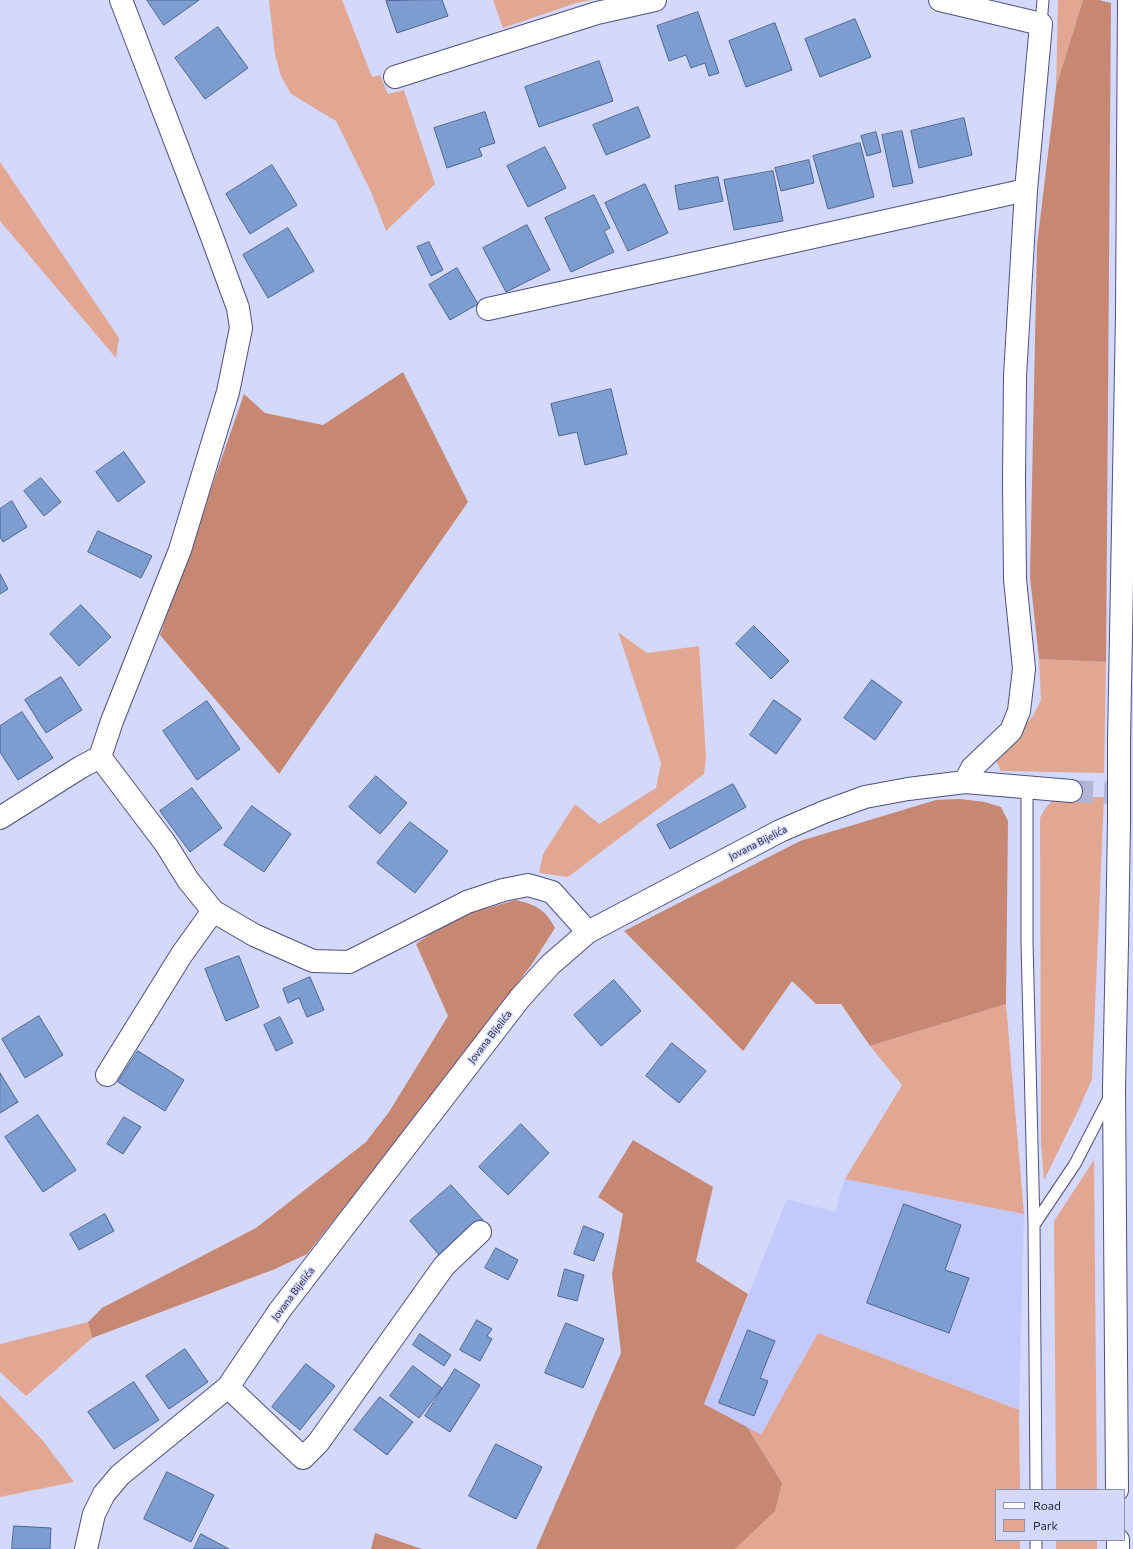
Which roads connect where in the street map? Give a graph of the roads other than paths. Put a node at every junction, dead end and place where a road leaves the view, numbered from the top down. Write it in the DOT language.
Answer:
graph roads {
  1 [pos="121,0"];
  2 [pos="655,0"];
  3 [pos="940,0"];
  4 [pos="1043,0"];
  5 [pos="1129,0"];
  6 [pos="1041,24"];
  7 [pos="395,77"];
  8 [pos="1026,190"];
  9 [pos="488,309"];
  10 [pos="100,757"];
  11 [pos="964,782"];
  12 [pos="1027,789"];
  13 [pos="1071,791"];
  14 [pos="0,818"];
  15 [pos="213,911"];
  16 [pos="588,932"];
  17 [pos="107,1075"];
  18 [pos="1114,1088"];
  19 [pos="1034,1225"];
  20 [pos="480,1232"];
  21 [pos="228,1387"];
  22 [pos="1036,1489"];
  23 [pos="1117,1489"];
  24 [pos="86,1549"];
  1 -- 10 [label="main road"];
  2 -- 7 [label="main road"];
  3 -- 6 [label="main road"];
  4 -- 6 [label="lane"];
  5 -- 18 [label="main road, bridge"];
  6 -- 8 [label="main road"];
  8 -- 9 [label="main road"];
  8 -- 11 [label="main road"];
  10 -- 14 [label="main road"];
  10 -- 15 [label="main road"];
  11 -- 12 [label="main road, Jovana Bijelića"];
  11 -- 16 [label="main road, Jovana Bijelića"];
  12 -- 13 [label="main road, Jovana Bijelića"];
  12 -- 19 [label="lane"];
  15 -- 16 [label="main road"];
  15 -- 17 [label="main road"];
  16 -- 21 [label="main road, Jovana Bijelića"];
  18 -- 19 [label="lane"];
  18 -- 23 [label="main road"];
  19 -- 22 [label="lane"];
  20 -- 21 [label="main road"];
  21 -- 24 [label="main road, Jovana Bijelića"];
}
